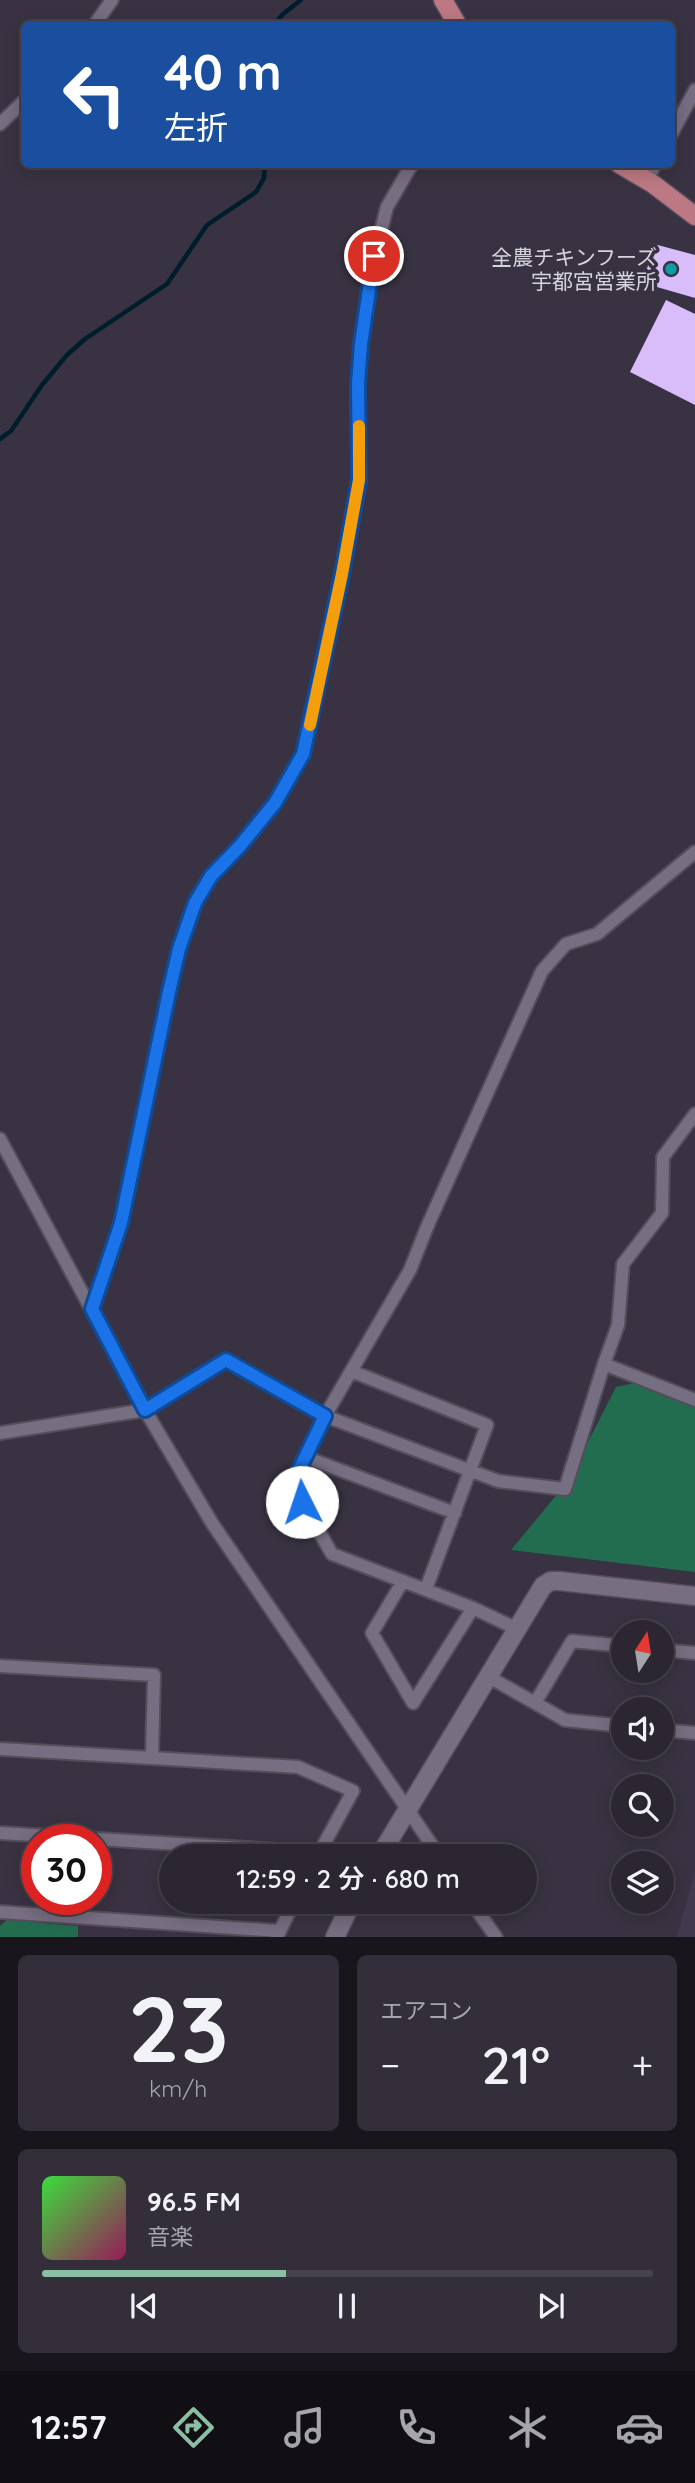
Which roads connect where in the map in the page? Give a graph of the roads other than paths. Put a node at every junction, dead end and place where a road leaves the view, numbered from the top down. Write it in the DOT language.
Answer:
graph roads {
  1 [pos="112,0"];
  2 [pos="443,0"];
  3 [pos="97,21"];
  4 [pos="455,21"];
  5 [pos="695,90"];
  6 [pos="21,104"];
  7 [pos="0,124"];
  8 [pos="675,127"];
  9 [pos="410,168"];
  10 [pos="651,172"];
  11 [pos="695,216"];
  12 [pos="695,852"];
  13 [pos="695,1114"];
  14 [pos="0,1139"];
  15 [pos="92,1309"];
  16 [pos="604,1364"];
  17 [pos="351,1371"];
  18 [pos="695,1400"];
  19 [pos="145,1410"];
  20 [pos="325,1416"];
  21 [pos="0,1433"];
  22 [pos="305,1457"];
  23 [pos="471,1470"];
  24 [pos="455,1513"];
  25 [pos="403,1581"];
  26 [pos="426,1589"];
  27 [pos="695,1596"];
  28 [pos="473,1608"];
  29 [pos="517,1629"];
  30 [pos="611,1645"];
  31 [pos="674,1651"];
  32 [pos="695,1653"];
  33 [pos="0,1666"];
  34 [pos="489,1677"];
  35 [pos="534,1703"];
  36 [pos="611,1725"];
  37 [pos="674,1731"];
  38 [pos="695,1733"];
  39 [pos="0,1749"];
  40 [pos="152,1758"];
  41 [pos="407,1810"];
  42 [pos="0,1833"];
  43 [pos="160,1844"];
  44 [pos="327,1844"];
  45 [pos="387,1844"];
  46 [pos="431,1844"];
  47 [pos="0,1912"];
  48 [pos="288,1914"];
  49 [pos="346,1914"];
  50 [pos="480,1914"];
  51 [pos="278,1934"];
  52 [pos="335,1937"];
  53 [pos="496,1937"];
  1 -- 3 [label="street"];
  2 -- 4 [label="main road"];
  5 -- 8 [label="street"];
  6 -- 7 [label="street"];
  9 -- 15 [label="street"];
  10 -- 11 [label="main road"];
  12 -- 17 [label="street"];
  13 -- 16 [label="street"];
  14 -- 15 [label="street"];
  15 -- 19 [label="street"];
  16 -- 18 [label="street"];
  16 -- 23 [label="street"];
  17 -- 20 [label="street"];
  17 -- 23 [label="street"];
  19 -- 20 [label="street"];
  19 -- 21 [label="street"];
  19 -- 41 [label="street"];
  20 -- 22 [label="street"];
  20 -- 23 [label="street"];
  22 -- 24 [label="street"];
  22 -- 25 [label="street"];
  23 -- 24 [label="street"];
  24 -- 26 [label="street"];
  25 -- 26 [label="street"];
  25 -- 28 [label="street"];
  26 -- 28 [label="street"];
  27 -- 29 [label="street"];
  28 -- 29 [label="street"];
  29 -- 34 [label="street"];
  30 -- 35 [label="street"];
  31 -- 32 [label="street"];
  33 -- 40 [label="street"];
  34 -- 35 [label="street"];
  34 -- 41 [label="street"];
  35 -- 36 [label="street"];
  37 -- 38 [label="street"];
  39 -- 40 [label="street"];
  40 -- 44 [label="street"];
  41 -- 45 [label="street"];
  41 -- 46 [label="street"];
  42 -- 43 [label="street"];
  47 -- 51 [label="street"];
  48 -- 51 [label="street"];
  49 -- 52 [label="street"];
  50 -- 53 [label="street"];
}
